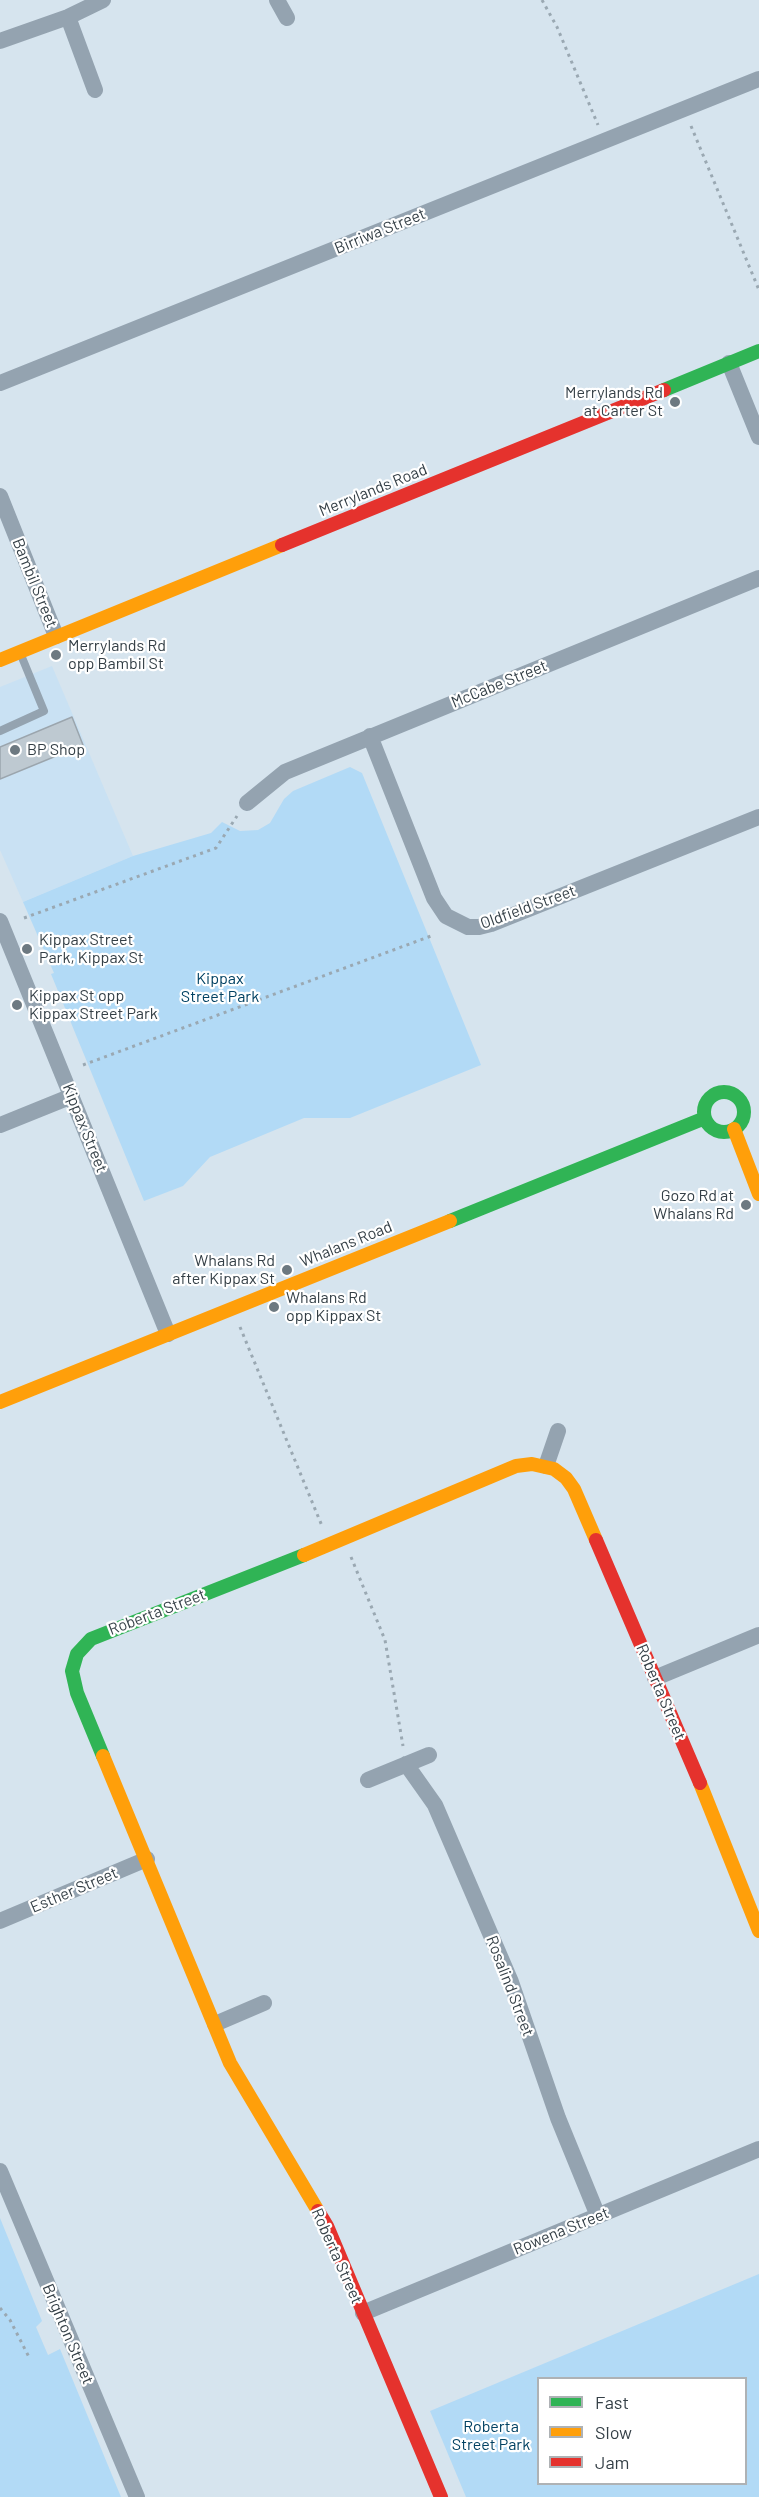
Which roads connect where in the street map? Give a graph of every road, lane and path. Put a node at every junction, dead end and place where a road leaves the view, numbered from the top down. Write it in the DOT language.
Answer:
graph roads {
  1 [pos="103,0"];
  2 [pos="277,0"];
  3 [pos="542,0"];
  4 [pos="68,17"];
  5 [pos="287,18"];
  6 [pos="0,41"];
  7 [pos="759,79"];
  8 [pos="95,90"];
  9 [pos="684,109"];
  10 [pos="604,141"];
  11 [pos="759,290"];
  12 [pos="759,351"];
  13 [pos="729,363"];
  14 [pos="0,383"];
  15 [pos="759,437"];
  16 [pos="0,496"];
  17 [pos="759,578"];
  18 [pos="56,636"];
  19 [pos="19,652"];
  20 [pos="0,660"];
  21 [pos="0,731"];
  22 [pos="370,736"];
  23 [pos="247,802"];
  24 [pos="759,817"];
  25 [pos="24,918"];
  26 [pos="0,921"];
  27 [pos="431,936"];
  28 [pos="83,1065"];
  29 [pos="72,1096"];
  30 [pos="705,1118"];
  31 [pos="0,1125"];
  32 [pos="734,1129"];
  33 [pos="759,1194"];
  34 [pos="168,1334"];
  35 [pos="0,1402"];
  36 [pos="558,1431"];
  37 [pos="546,1466"];
  38 [pos="759,1635"];
  39 [pos="655,1678"];
  40 [pos="429,1755"];
  41 [pos="406,1764"];
  42 [pos="368,1780"];
  43 [pos="147,1859"];
  44 [pos="0,1921"];
  45 [pos="759,1931"];
  46 [pos="264,2003"];
  47 [pos="215,2024"];
  48 [pos="759,2149"];
  49 [pos="0,2171"];
  50 [pos="598,2216"];
  51 [pos="0,2308"];
  52 [pos="363,2313"];
  53 [pos="30,2359"];
  54 [pos="137,2497"];
  55 [pos="441,2497"];
  1 -- 4 [label="street"];
  2 -- 5 [label="street"];
  3 -- 10 [label="path"];
  4 -- 6 [label="street"];
  4 -- 8 [label="street"];
  7 -- 9 [label="street, Birriwa Street"];
  9 -- 10 [label="street, Birriwa Street"];
  9 -- 11 [label="path"];
  10 -- 14 [label="street, Birriwa Street"];
  12 -- 13 [label="street, Merrylands Road"];
  13 -- 15 [label="street"];
  13 -- 18 [label="street, Merrylands Road"];
  16 -- 18 [label="street, Bambil Street"];
  17 -- 22 [label="street, McCabe Street"];
  18 -- 19 [label="street, Merrylands Road"];
  19 -- 20 [label="street, Merrylands Road"];
  19 -- 21 [label="lane"];
  22 -- 23 [label="street, McCabe Street"];
  22 -- 24 [label="street, Oldfield Street"];
  23 -- 25 [label="path"];
  26 -- 29 [label="street, Kippax Street"];
  27 -- 28 [label="path"];
  29 -- 31 [label="street"];
  29 -- 34 [label="street, Kippax Street"];
  30 -- 32 [label="street"];
  30 -- 32 [label="street"];
  30 -- 34 [label="street, Whalans Road"];
  32 -- 33 [label="street"];
  34 -- 35 [label="street, Whalans Road"];
  36 -- 37 [label="street"];
  37 -- 39 [label="street, Roberta Street"];
  37 -- 43 [label="street, Roberta Street"];
  38 -- 39 [label="street"];
  39 -- 45 [label="street, Roberta Street"];
  40 -- 41 [label="street"];
  41 -- 42 [label="street"];
  41 -- 50 [label="street, Rosalind Street"];
  43 -- 44 [label="street, Esther Street"];
  43 -- 47 [label="street, Roberta Street"];
  46 -- 47 [label="street"];
  47 -- 52 [label="street, Roberta Street"];
  48 -- 50 [label="street, Rowena Street"];
  49 -- 54 [label="street, Brighton Street"];
  50 -- 52 [label="street, Rowena Street"];
  51 -- 53 [label="path"];
  52 -- 55 [label="street, Roberta Street"];
}
